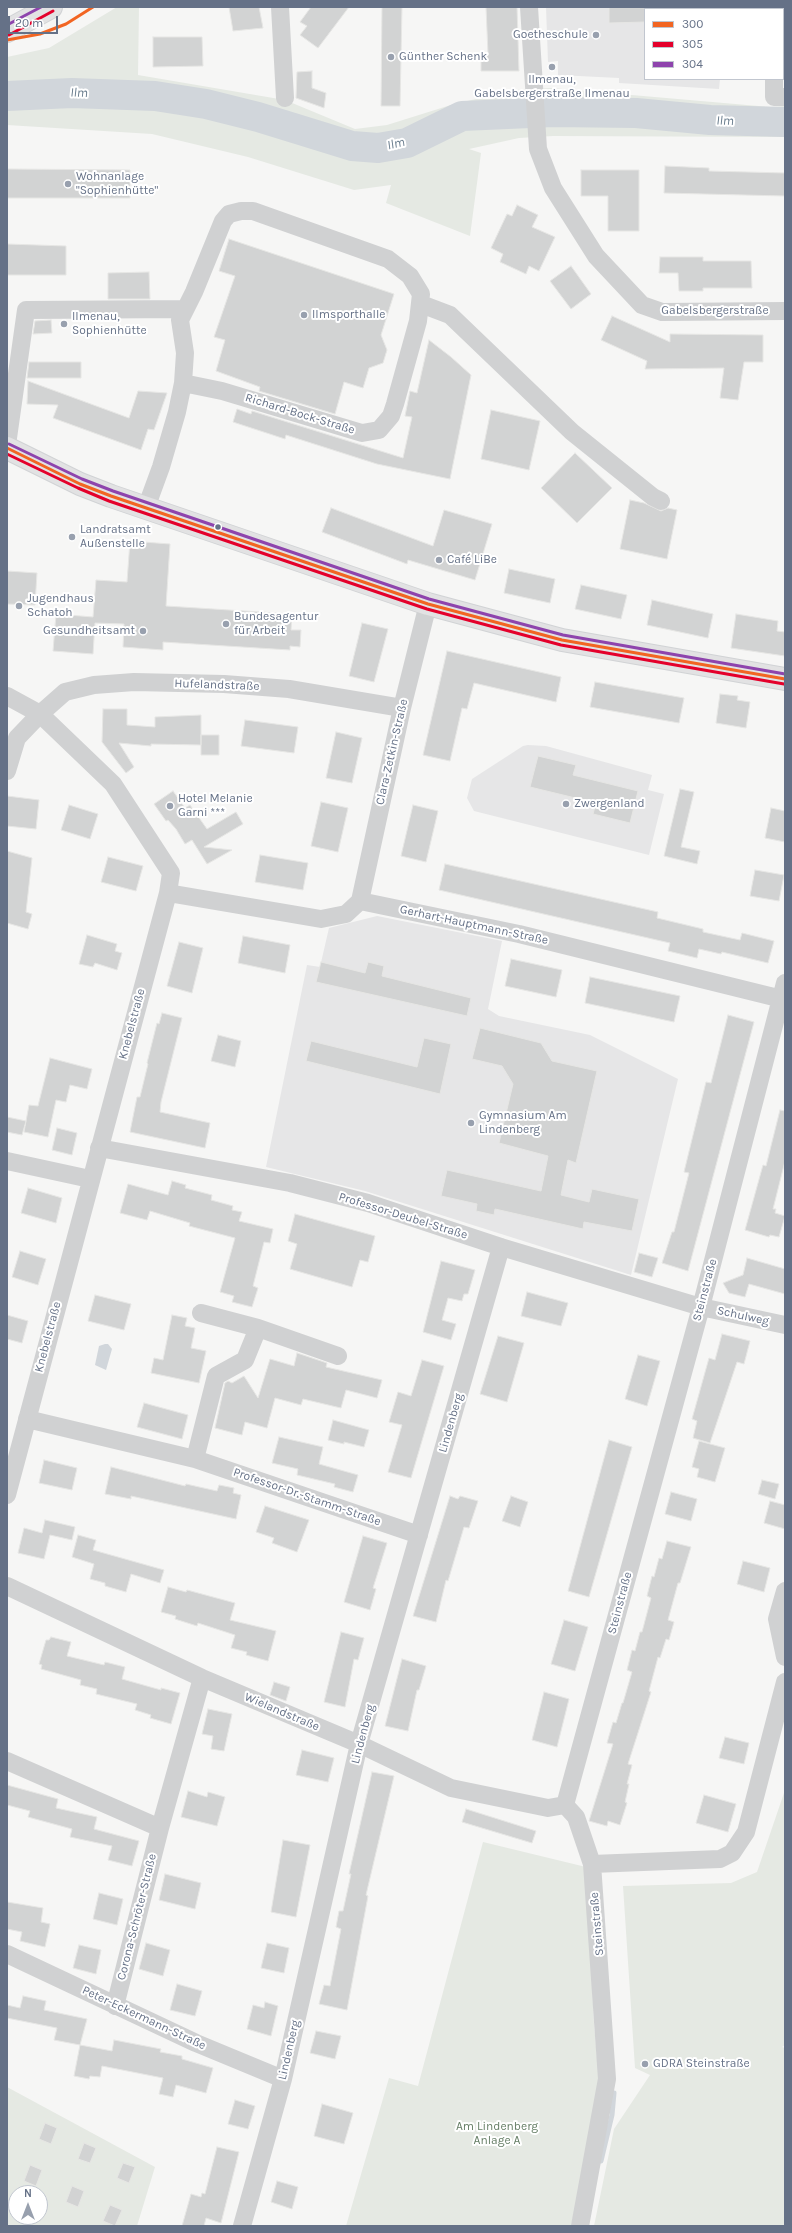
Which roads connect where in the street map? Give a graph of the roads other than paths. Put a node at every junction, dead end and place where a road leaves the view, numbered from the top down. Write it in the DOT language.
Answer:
graph roads {
  1 [pos="51,7"];
  2 [pos="280,7"];
  3 [pos="530,7"];
  4 [pos="7,31"];
  5 [pos="774,80"];
  6 [pos="780,97"];
  7 [pos="285,98"];
  8 [pos="421,304"];
  9 [pos="184,309"];
  10 [pos="785,311"];
  11 [pos="183,383"];
  12 [pos="7,445"];
  13 [pos="7,448"];
  14 [pos="661,501"];
  15 [pos="146,508"];
  16 [pos="428,604"];
  17 [pos="785,678"];
  18 [pos="7,696"];
  19 [pos="402,708"];
  20 [pos="40,714"];
  21 [pos="7,771"];
  22 [pos="168,893"];
  23 [pos="360,901"];
  24 [pos="783,991"];
  25 [pos="99,1148"];
  26 [pos="7,1161"];
  27 [pos="90,1179"];
  28 [pos="502,1247"];
  29 [pos="701,1307"];
  30 [pos="201,1313"];
  31 [pos="785,1325"];
  32 [pos="258,1328"];
  33 [pos="338,1356"];
  34 [pos="27,1419"];
  35 [pos="195,1459"];
  36 [pos="7,1495"];
  37 [pos="419,1535"];
  38 [pos="7,1586"];
  39 [pos="785,1591"];
  40 [pos="785,1657"];
  41 [pos="202,1678"];
  42 [pos="785,1682"];
  43 [pos="359,1744"];
  44 [pos="7,1760"];
  45 [pos="565,1805"];
  46 [pos="160,1828"];
  47 [pos="592,1864"];
  48 [pos="7,1954"];
  49 [pos="115,2006"];
  50 [pos="283,2079"];
  51 [pos="242,2226"];
  52 [pos="580,2226"];
  1 -- 4 [label="street"];
  2 -- 7 [label="street"];
  3 -- 10 [label="street, Gabelsbergerstraße"];
  5 -- 6 [label="street"];
  8 -- 9 [label="street, Richard-Bock-Straße"];
  8 -- 11 [label="street, Richard-Bock-Straße"];
  8 -- 14 [label="street"];
  9 -- 11 [label="street, Richard-Bock-Straße"];
  9 -- 12 [label="street"];
  11 -- 15 [label="street, Richard-Bock-Straße"];
  13 -- 15 [label="street"];
  15 -- 16 [label="street"];
  16 -- 17 [label="street"];
  16 -- 19 [label="street, Clara-Zetkin-Straße"];
  18 -- 20 [label="street, Knebelstraße"];
  19 -- 20 [label="street, Hufelandstraße"];
  19 -- 23 [label="street, Clara-Zetkin-Straße"];
  20 -- 21 [label="street, Hufelandstraße"];
  20 -- 22 [label="street, Knebelstraße"];
  22 -- 23 [label="street"];
  22 -- 25 [label="street, Knebelstraße"];
  23 -- 24 [label="street, Gerhart-Hauptmann-Straße"];
  24 -- 29 [label="street, Steinstraße"];
  25 -- 27 [label="street, Knebelstraße"];
  25 -- 28 [label="street, Professor-Deubel-Straße"];
  26 -- 27 [label="street"];
  27 -- 34 [label="street, Knebelstraße"];
  28 -- 29 [label="street, Professor-Deubel-Straße"];
  28 -- 37 [label="street, Lindenberg"];
  29 -- 31 [label="street, Schulweg"];
  29 -- 45 [label="street, Steinstraße"];
  30 -- 32 [label="street"];
  32 -- 33 [label="street"];
  32 -- 35 [label="street"];
  34 -- 35 [label="street, Professor-Dr.-Stamm-Straße"];
  34 -- 36 [label="street, Knebelstraße"];
  35 -- 37 [label="street, Professor-Dr.-Stamm-Straße"];
  37 -- 43 [label="street, Lindenberg"];
  38 -- 41 [label="street, Wielandstraße"];
  39 -- 40 [label="street"];
  41 -- 43 [label="street, Wielandstraße"];
  41 -- 46 [label="street, Corona-Schröter-Straße"];
  42 -- 47 [label="street"];
  43 -- 45 [label="street, Wielandstraße"];
  43 -- 50 [label="street, Lindenberg"];
  44 -- 46 [label="street"];
  45 -- 47 [label="street, Steinstraße"];
  46 -- 49 [label="street, Corona-Schröter-Straße"];
  47 -- 52 [label="street, Steinstraße"];
  48 -- 49 [label="street, Peter-Eckermann-Straße"];
  49 -- 50 [label="street, Peter-Eckermann-Straße"];
  50 -- 51 [label="street, Lindenberg"];
}
